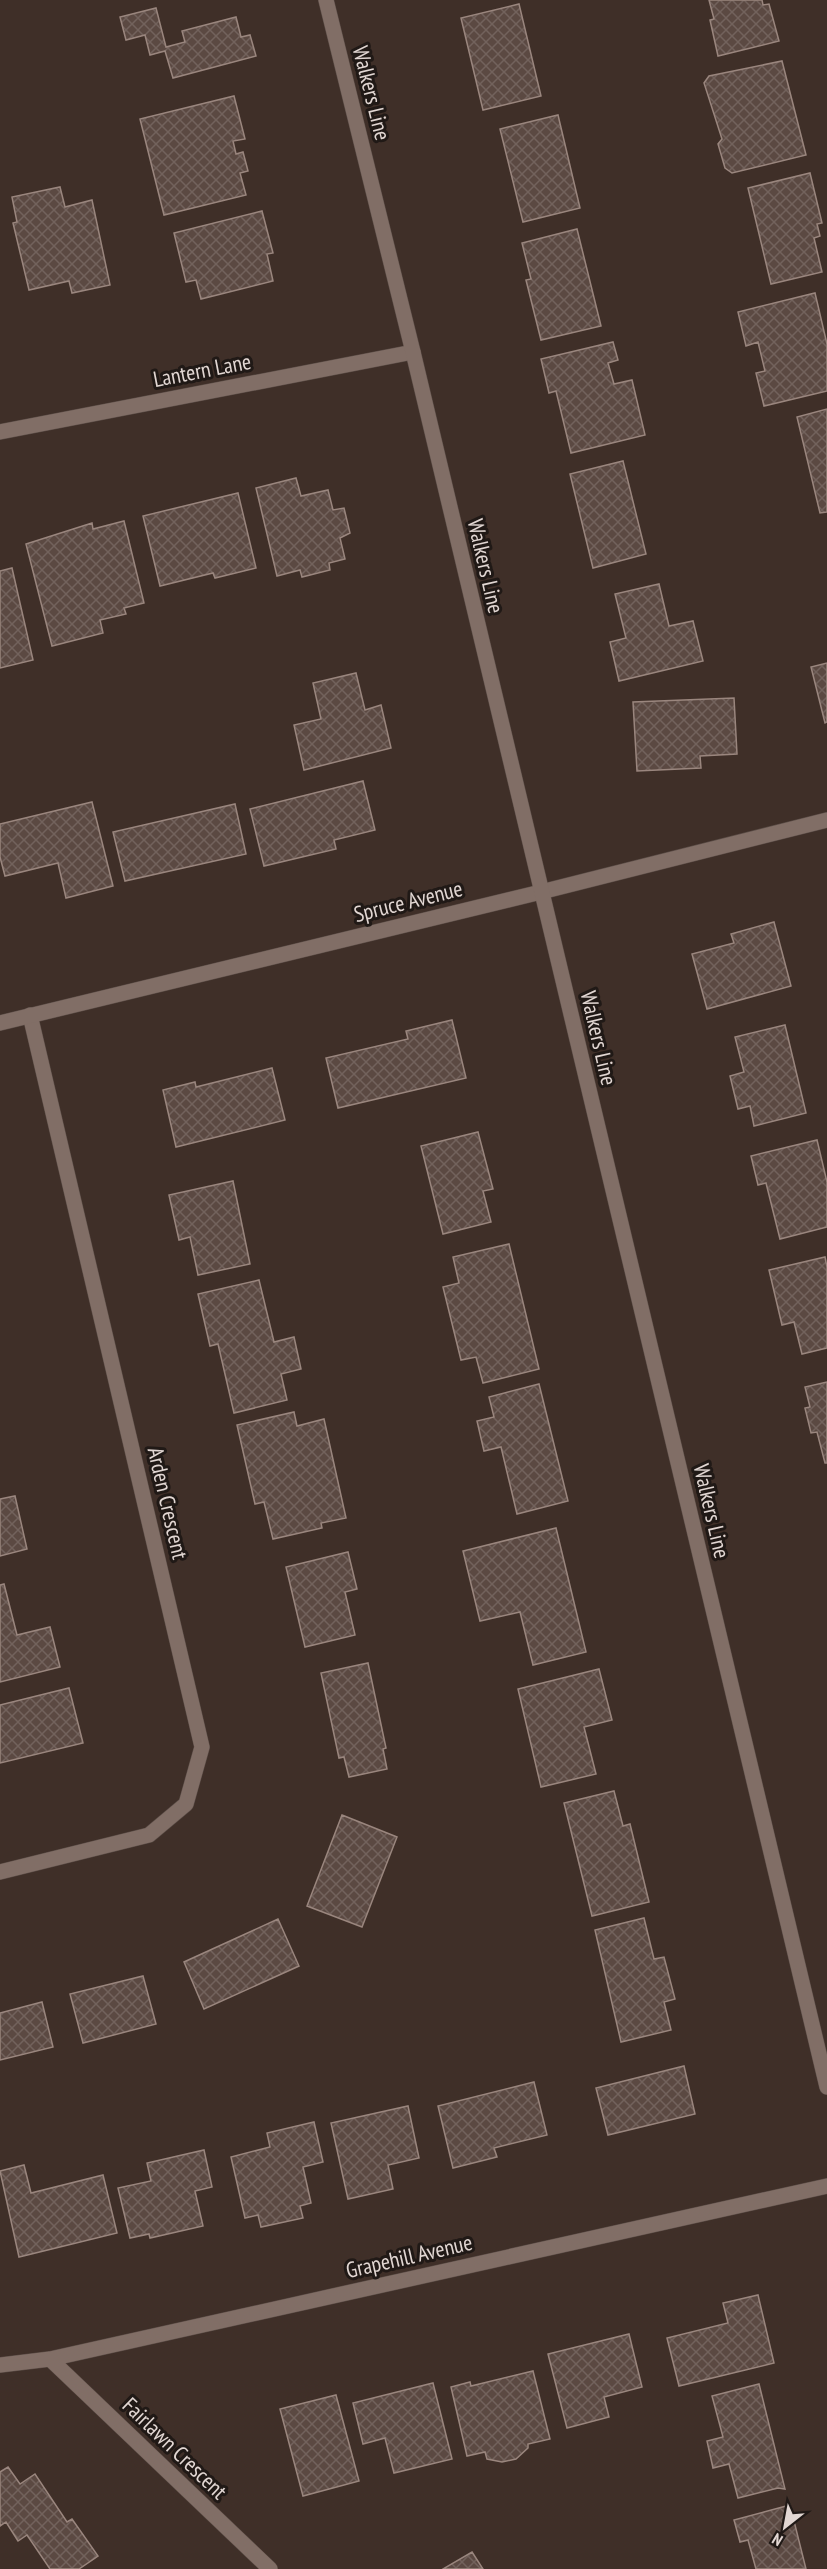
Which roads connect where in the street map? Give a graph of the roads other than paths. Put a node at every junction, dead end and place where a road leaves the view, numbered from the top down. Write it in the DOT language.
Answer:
graph roads {
  1 [pos="326,0"];
  2 [pos="413,352"];
  3 [pos="0,432"];
  4 [pos="827,820"];
  5 [pos="541,892"];
  6 [pos="30,1015"];
  7 [pos="0,1023"];
  8 [pos="0,1872"];
  9 [pos="827,2087"];
  10 [pos="827,2186"];
  11 [pos="50,2359"];
  12 [pos="0,2365"];
  13 [pos="270,2569"];
  1 -- 2 [label="street, Walkers Line"];
  2 -- 3 [label="street, Lantern Lane"];
  2 -- 5 [label="street, Walkers Line"];
  4 -- 5 [label="street, Spruce Avenue"];
  5 -- 6 [label="street, Spruce Avenue"];
  5 -- 9 [label="street, Walkers Line"];
  6 -- 7 [label="street, Spruce Avenue"];
  6 -- 8 [label="street, Arden Crescent"];
  10 -- 11 [label="street, Grapehill Avenue"];
  11 -- 12 [label="street, Grapehill Avenue"];
  11 -- 13 [label="street, Fairlawn Crescent"];
}
